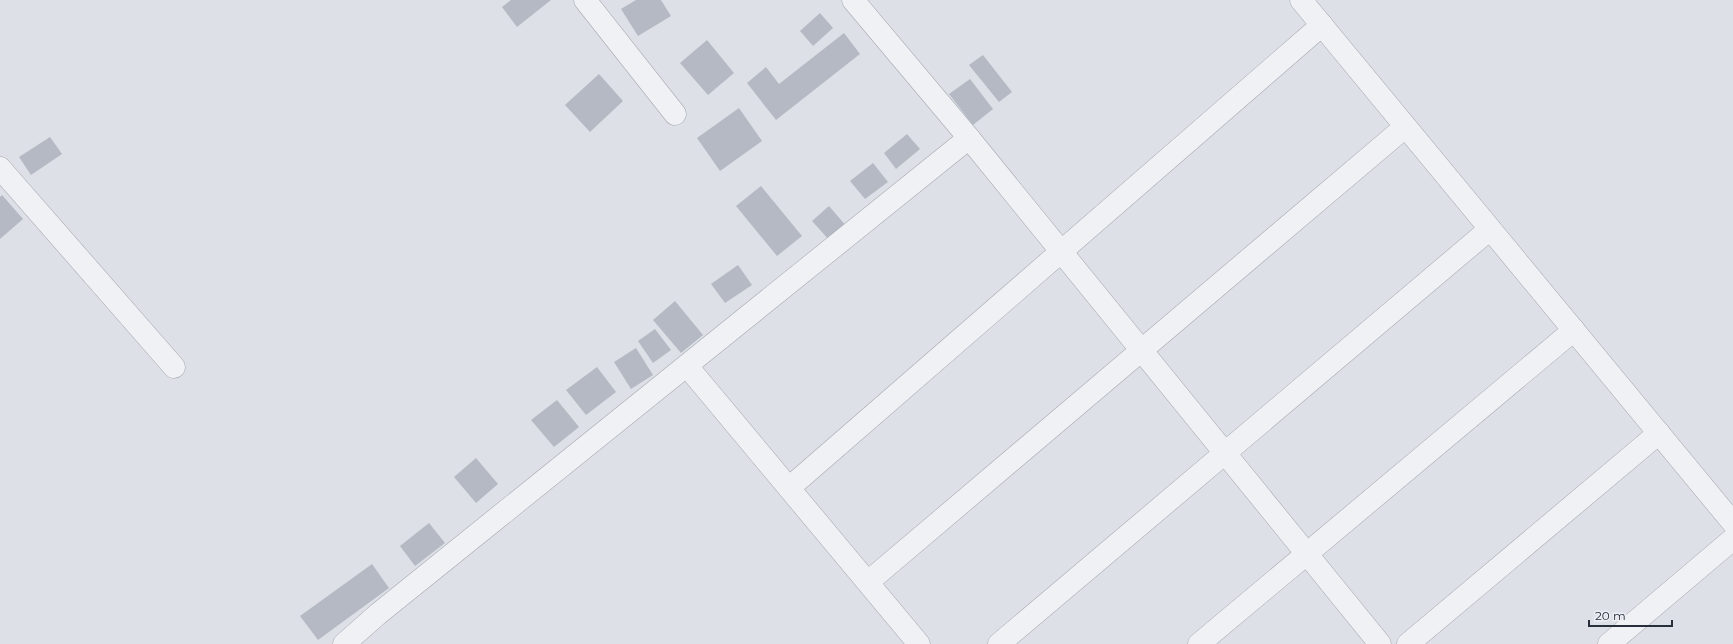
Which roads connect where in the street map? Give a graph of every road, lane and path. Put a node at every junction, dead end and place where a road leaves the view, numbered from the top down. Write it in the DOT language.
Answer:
graph roads {
  1 [pos="585,0"];
  2 [pos="853,0"];
  3 [pos="1301,0"];
  4 [pos="1322,25"];
  5 [pos="675,114"];
  6 [pos="1406,127"];
  7 [pos="970,138"];
  8 [pos="0,168"];
  9 [pos="1490,229"];
  10 [pos="1062,252"];
  11 [pos="1574,330"];
  12 [pos="1141,350"];
  13 [pos="688,366"];
  14 [pos="174,367"];
  15 [pos="1659,434"];
  16 [pos="1225,453"];
  17 [pos="789,488"];
  18 [pos="1733,523"];
  19 [pos="1733,539"];
  20 [pos="1306,554"];
  21 [pos="868,582"];
  22 [pos="344,644"];
  23 [pos="920,644"];
  24 [pos="998,644"];
  25 [pos="1199,644"];
  26 [pos="1380,644"];
  27 [pos="1408,644"];
  28 [pos="1609,644"];
  1 -- 5 [label="street"];
  2 -- 7 [label="street"];
  3 -- 4 [label="street"];
  4 -- 6 [label="street"];
  4 -- 10 [label="street"];
  6 -- 9 [label="street"];
  6 -- 12 [label="street"];
  7 -- 10 [label="street"];
  7 -- 13 [label="street"];
  8 -- 14 [label="street"];
  9 -- 11 [label="street"];
  9 -- 16 [label="street"];
  10 -- 12 [label="street"];
  10 -- 17 [label="street"];
  11 -- 15 [label="street"];
  11 -- 20 [label="street"];
  12 -- 16 [label="street"];
  12 -- 21 [label="street"];
  13 -- 17 [label="street"];
  13 -- 22 [label="street"];
  15 -- 18 [label="street"];
  15 -- 27 [label="street"];
  16 -- 20 [label="street"];
  16 -- 24 [label="street"];
  17 -- 21 [label="street"];
  19 -- 28 [label="street"];
  20 -- 25 [label="street"];
  20 -- 26 [label="street"];
  21 -- 23 [label="street"];
}
